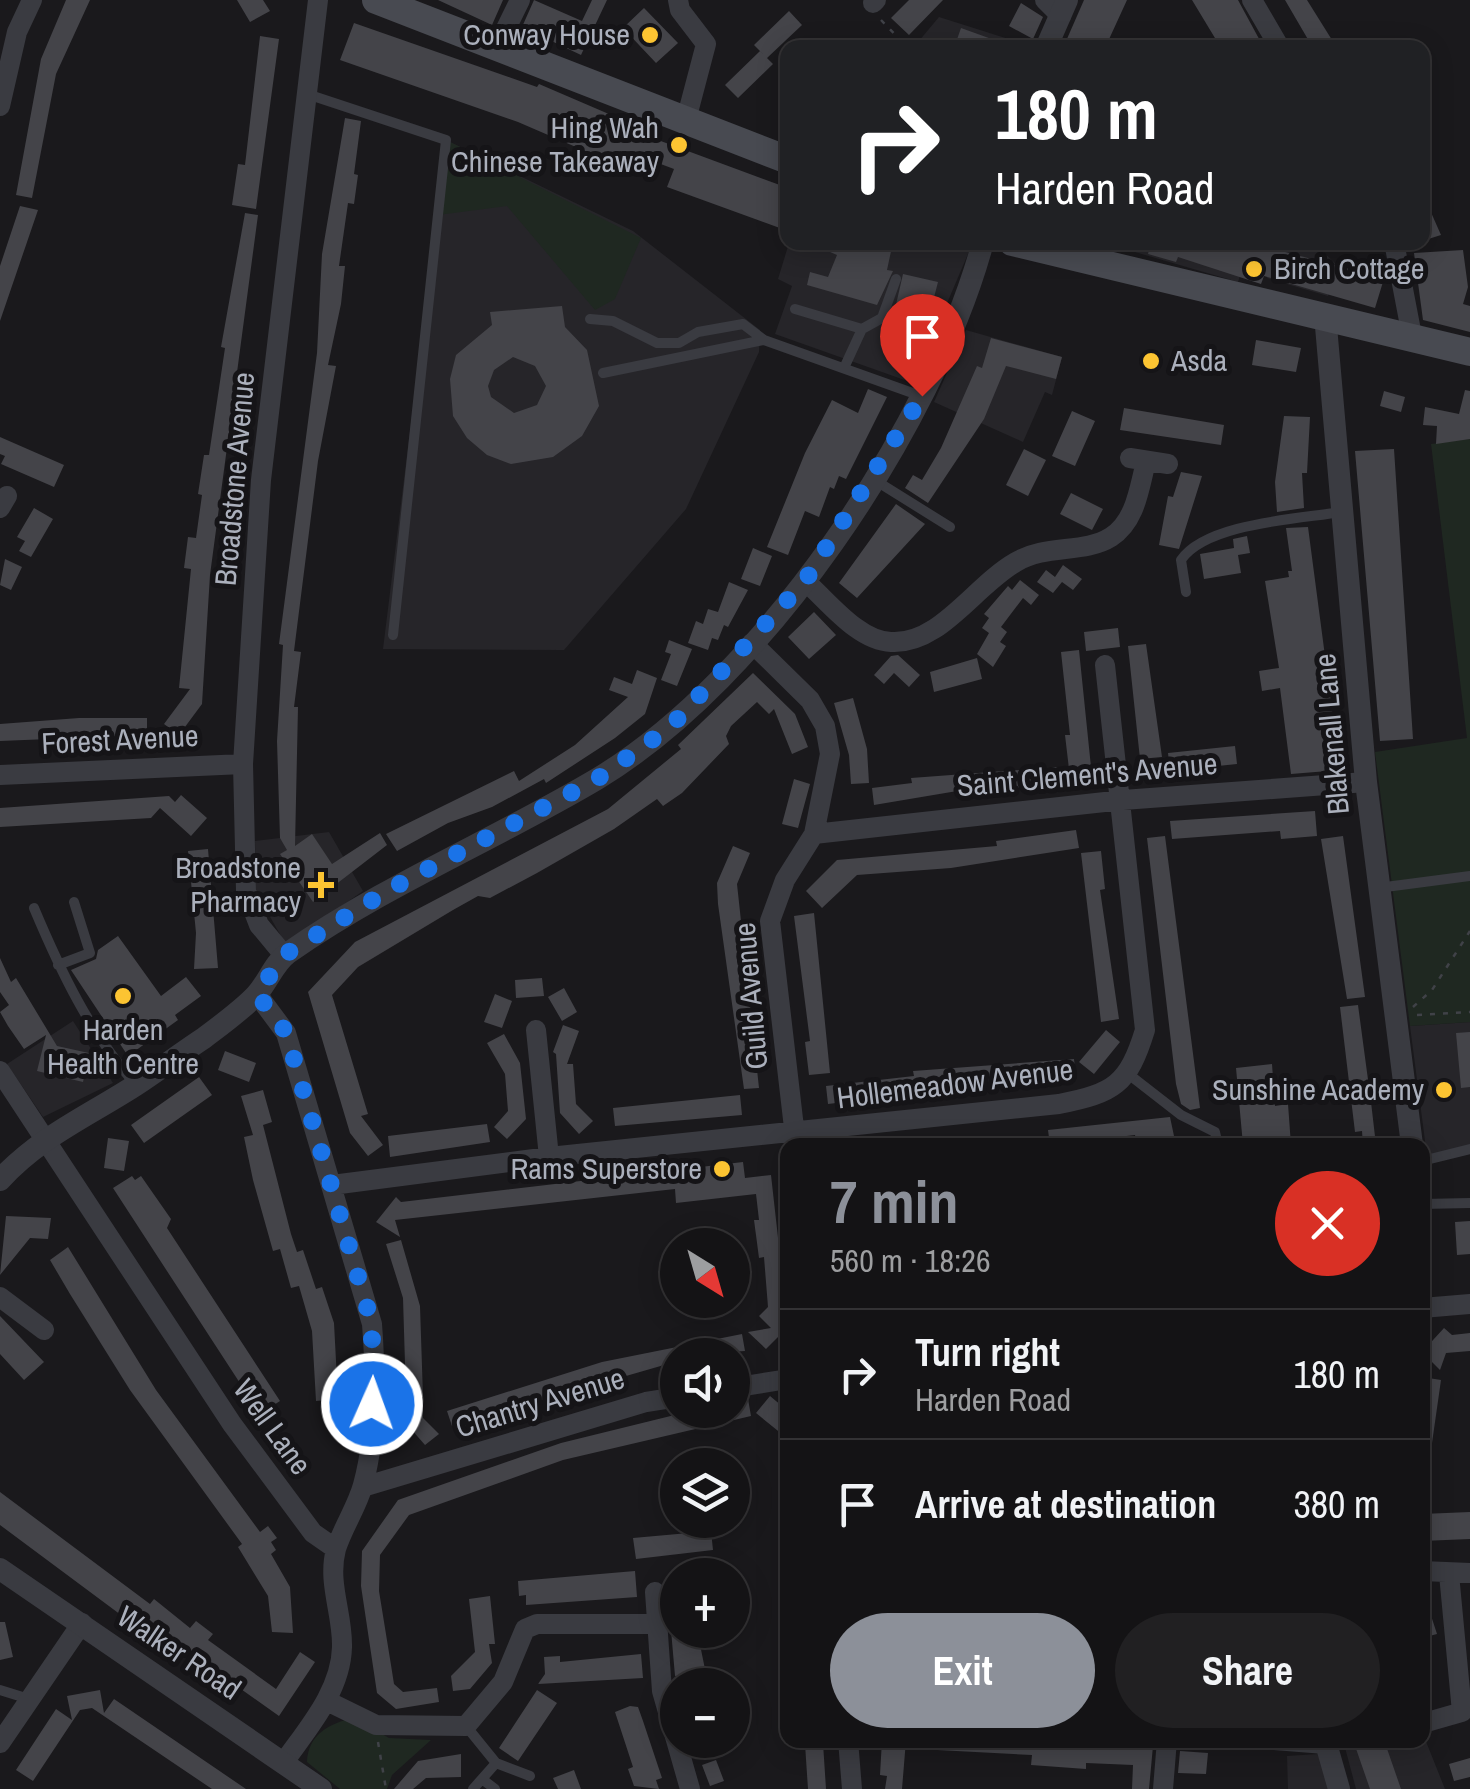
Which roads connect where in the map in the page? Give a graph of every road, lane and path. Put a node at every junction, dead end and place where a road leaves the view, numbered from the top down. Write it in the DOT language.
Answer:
graph roads {
  1 [pos="32,0"];
  2 [pos="318,0"];
  3 [pos="376,0"];
  4 [pos="520,0"];
  5 [pos="678,0"];
  6 [pos="1252,0"];
  7 [pos="1058,5"];
  8 [pos="875,6"];
  9 [pos="902,40"];
  10 [pos="1048,40"];
  11 [pos="1275,40"];
  12 [pos="498,45"];
  13 [pos="306,94"];
  14 [pos="0,106"];
  15 [pos="686,120"];
  16 [pos="780,157"];
  17 [pos="980,250"];
  18 [pos="1046,250"];
  19 [pos="1396,250"];
  20 [pos="896,279"];
  21 [pos="795,308"];
  22 [pos="1325,315"];
  23 [pos="590,319"];
  24 [pos="862,329"];
  25 [pos="1412,336"];
  26 [pos="764,340"];
  27 [pos="1470,352"];
  28 [pos="844,368"];
  29 [pos="603,373"];
  30 [pos="922,396"];
  31 [pos="1168,464"];
  32 [pos="872,478"];
  33 [pos="1342,512"];
  34 [pos="950,527"];
  35 [pos="805,581"];
  36 [pos="1186,592"];
  37 [pos="393,635"];
  38 [pos="752,643"];
  39 [pos="1105,665"];
  40 [pos="243,764"];
  41 [pos="0,776"];
  42 [pos="1366,782"];
  43 [pos="1123,800"];
  44 [pos="814,834"];
  45 [pos="1470,876"];
  46 [pos="1378,888"];
  47 [pos="74,902"];
  48 [pos="34,908"];
  49 [pos="1470,931"];
  50 [pos="284,955"];
  51 [pos="58,965"];
  52 [pos="257,994"];
  53 [pos="1470,1012"];
  54 [pos="1392,1013"];
  55 [pos="536,1030"];
  56 [pos="0,1072"];
  57 [pos="1127,1074"];
  58 [pos="136,1085"];
  59 [pos="796,1138"];
  60 [pos="811,1138"];
  61 [pos="1216,1138"];
  62 [pos="1411,1138"];
  63 [pos="41,1140"];
  64 [pos="780,1141"];
  65 [pos="1470,1148"];
  66 [pos="549,1157"];
  67 [pos="1430,1159"];
  68 [pos="0,1180"];
  69 [pos="332,1186"];
  70 [pos="1470,1203"];
  71 [pos="1430,1204"];
  72 [pos="2,1301"];
  73 [pos="1470,1304"];
  74 [pos="1430,1307"];
  75 [pos="44,1330"];
  76 [pos="780,1381"];
  77 [pos="750,1385"];
  78 [pos="660,1400"];
  79 [pos="363,1486"];
  80 [pos="336,1549"];
  81 [pos="0,1569"];
  82 [pos="1430,1572"];
  83 [pos="1460,1574"];
  84 [pos="655,1592"];
  85 [pos="82,1623"];
  86 [pos="655,1624"];
  87 [pos="0,1690"];
  88 [pos="30,1699"];
  89 [pos="327,1701"];
  90 [pos="1430,1721"];
  91 [pos="376,1726"];
  92 [pos="466,1726"];
  93 [pos="0,1743"];
  94 [pos="849,1748"];
  95 [pos="1167,1748"];
  96 [pos="1327,1748"];
  97 [pos="284,1762"];
  98 [pos="496,1764"];
  99 [pos="530,1776"];
  100 [pos="482,1779"];
  101 [pos="322,1789"];
  102 [pos="386,1789"];
  103 [pos="473,1789"];
  104 [pos="495,1789"];
  105 [pos="690,1789"];
  106 [pos="852,1789"];
  107 [pos="1163,1789"];
  108 [pos="1338,1789"];
  1 -- 14 [label="street"];
  2 -- 13 [label="street, Broadstone Avenue"];
  3 -- 12 [label="main road"];
  4 -- 12 [label="street"];
  5 -- 15 [label="street"];
  6 -- 11 [label="street"];
  7 -- 10 [label="street"];
  8 -- 9 [label="path"];
  12 -- 15 [label="main road"];
  13 -- 37 [label="lane"];
  13 -- 40 [label="street, Broadstone Avenue"];
  15 -- 16 [label="main road"];
  17 -- 30 [label="street"];
  18 -- 22 [label="main road"];
  19 -- 25 [label="street"];
  20 -- 24 [label="lane"];
  21 -- 24 [label="lane"];
  22 -- 25 [label="main road"];
  22 -- 33 [label="street, Blakenall Lane"];
  23 -- 26 [label="lane"];
  24 -- 28 [label="lane"];
  25 -- 27 [label="main road"];
  26 -- 28 [label="lane"];
  26 -- 29 [label="lane"];
  28 -- 30 [label="lane"];
  30 -- 32 [label="street"];
  31 -- 35 [label="street"];
  32 -- 34 [label="lane"];
  32 -- 35 [label="street"];
  33 -- 36 [label="lane"];
  33 -- 42 [label="street, Blakenall Lane"];
  35 -- 38 [label="street"];
  38 -- 44 [label="street, Guild Avenue"];
  38 -- 50 [label="street"];
  39 -- 43 [label="street"];
  40 -- 41 [label="street, Forest Avenue"];
  40 -- 50 [label="street, Broadstone Avenue"];
  42 -- 43 [label="street, Saint Clement's Avenue"];
  42 -- 46 [label="street, Blakenall Lane"];
  43 -- 44 [label="street, Saint Clement's Avenue"];
  43 -- 57 [label="street"];
  44 -- 59 [label="street, Guild Avenue"];
  45 -- 46 [label="lane"];
  46 -- 54 [label="street, Blakenall Lane"];
  47 -- 51 [label="lane"];
  48 -- 51 [label="lane"];
  49 -- 54 [label="path"];
  50 -- 52 [label="street"];
  51 -- 58 [label="lane"];
  52 -- 58 [label="street"];
  52 -- 69 [label="street"];
  53 -- 54 [label="path"];
  54 -- 62 [label="street, Blakenall Lane"];
  55 -- 66 [label="street"];
  56 -- 63 [label="street, Well Lane"];
  57 -- 60 [label="street, Hollemeadow Avenue"];
  57 -- 61 [label="lane"];
  58 -- 63 [label="street"];
  63 -- 68 [label="street"];
  63 -- 80 [label="street, Well Lane"];
  64 -- 66 [label="street, Hollemeadow Avenue"];
  65 -- 67 [label="lane"];
  66 -- 69 [label="street, Hollemeadow Avenue"];
  69 -- 79 [label="street"];
  70 -- 71 [label="lane"];
  72 -- 75 [label="street"];
  73 -- 74 [label="street"];
  76 -- 77 [label="street"];
  78 -- 79 [label="street, Chantry Avenue"];
  79 -- 80 [label="street"];
  80 -- 89 [label="street"];
  81 -- 85 [label="street, Walker Road"];
  82 -- 83 [label="street"];
  83 -- 90 [label="street"];
  84 -- 86 [label="street"];
  85 -- 88 [label="street"];
  85 -- 97 [label="street, Walker Road"];
  86 -- 92 [label="street"];
  86 -- 105 [label="street"];
  87 -- 88 [label="lane"];
  88 -- 93 [label="street"];
  89 -- 91 [label="street"];
  89 -- 97 [label="street"];
  91 -- 92 [label="street"];
  91 -- 102 [label="path"];
  92 -- 98 [label="lane"];
  94 -- 106 [label="street"];
  95 -- 107 [label="street"];
  96 -- 108 [label="street"];
  97 -- 101 [label="street, Walker Road"];
  98 -- 99 [label="lane"];
  98 -- 100 [label="lane"];
  100 -- 103 [label="lane"];
  100 -- 104 [label="lane"];
}
